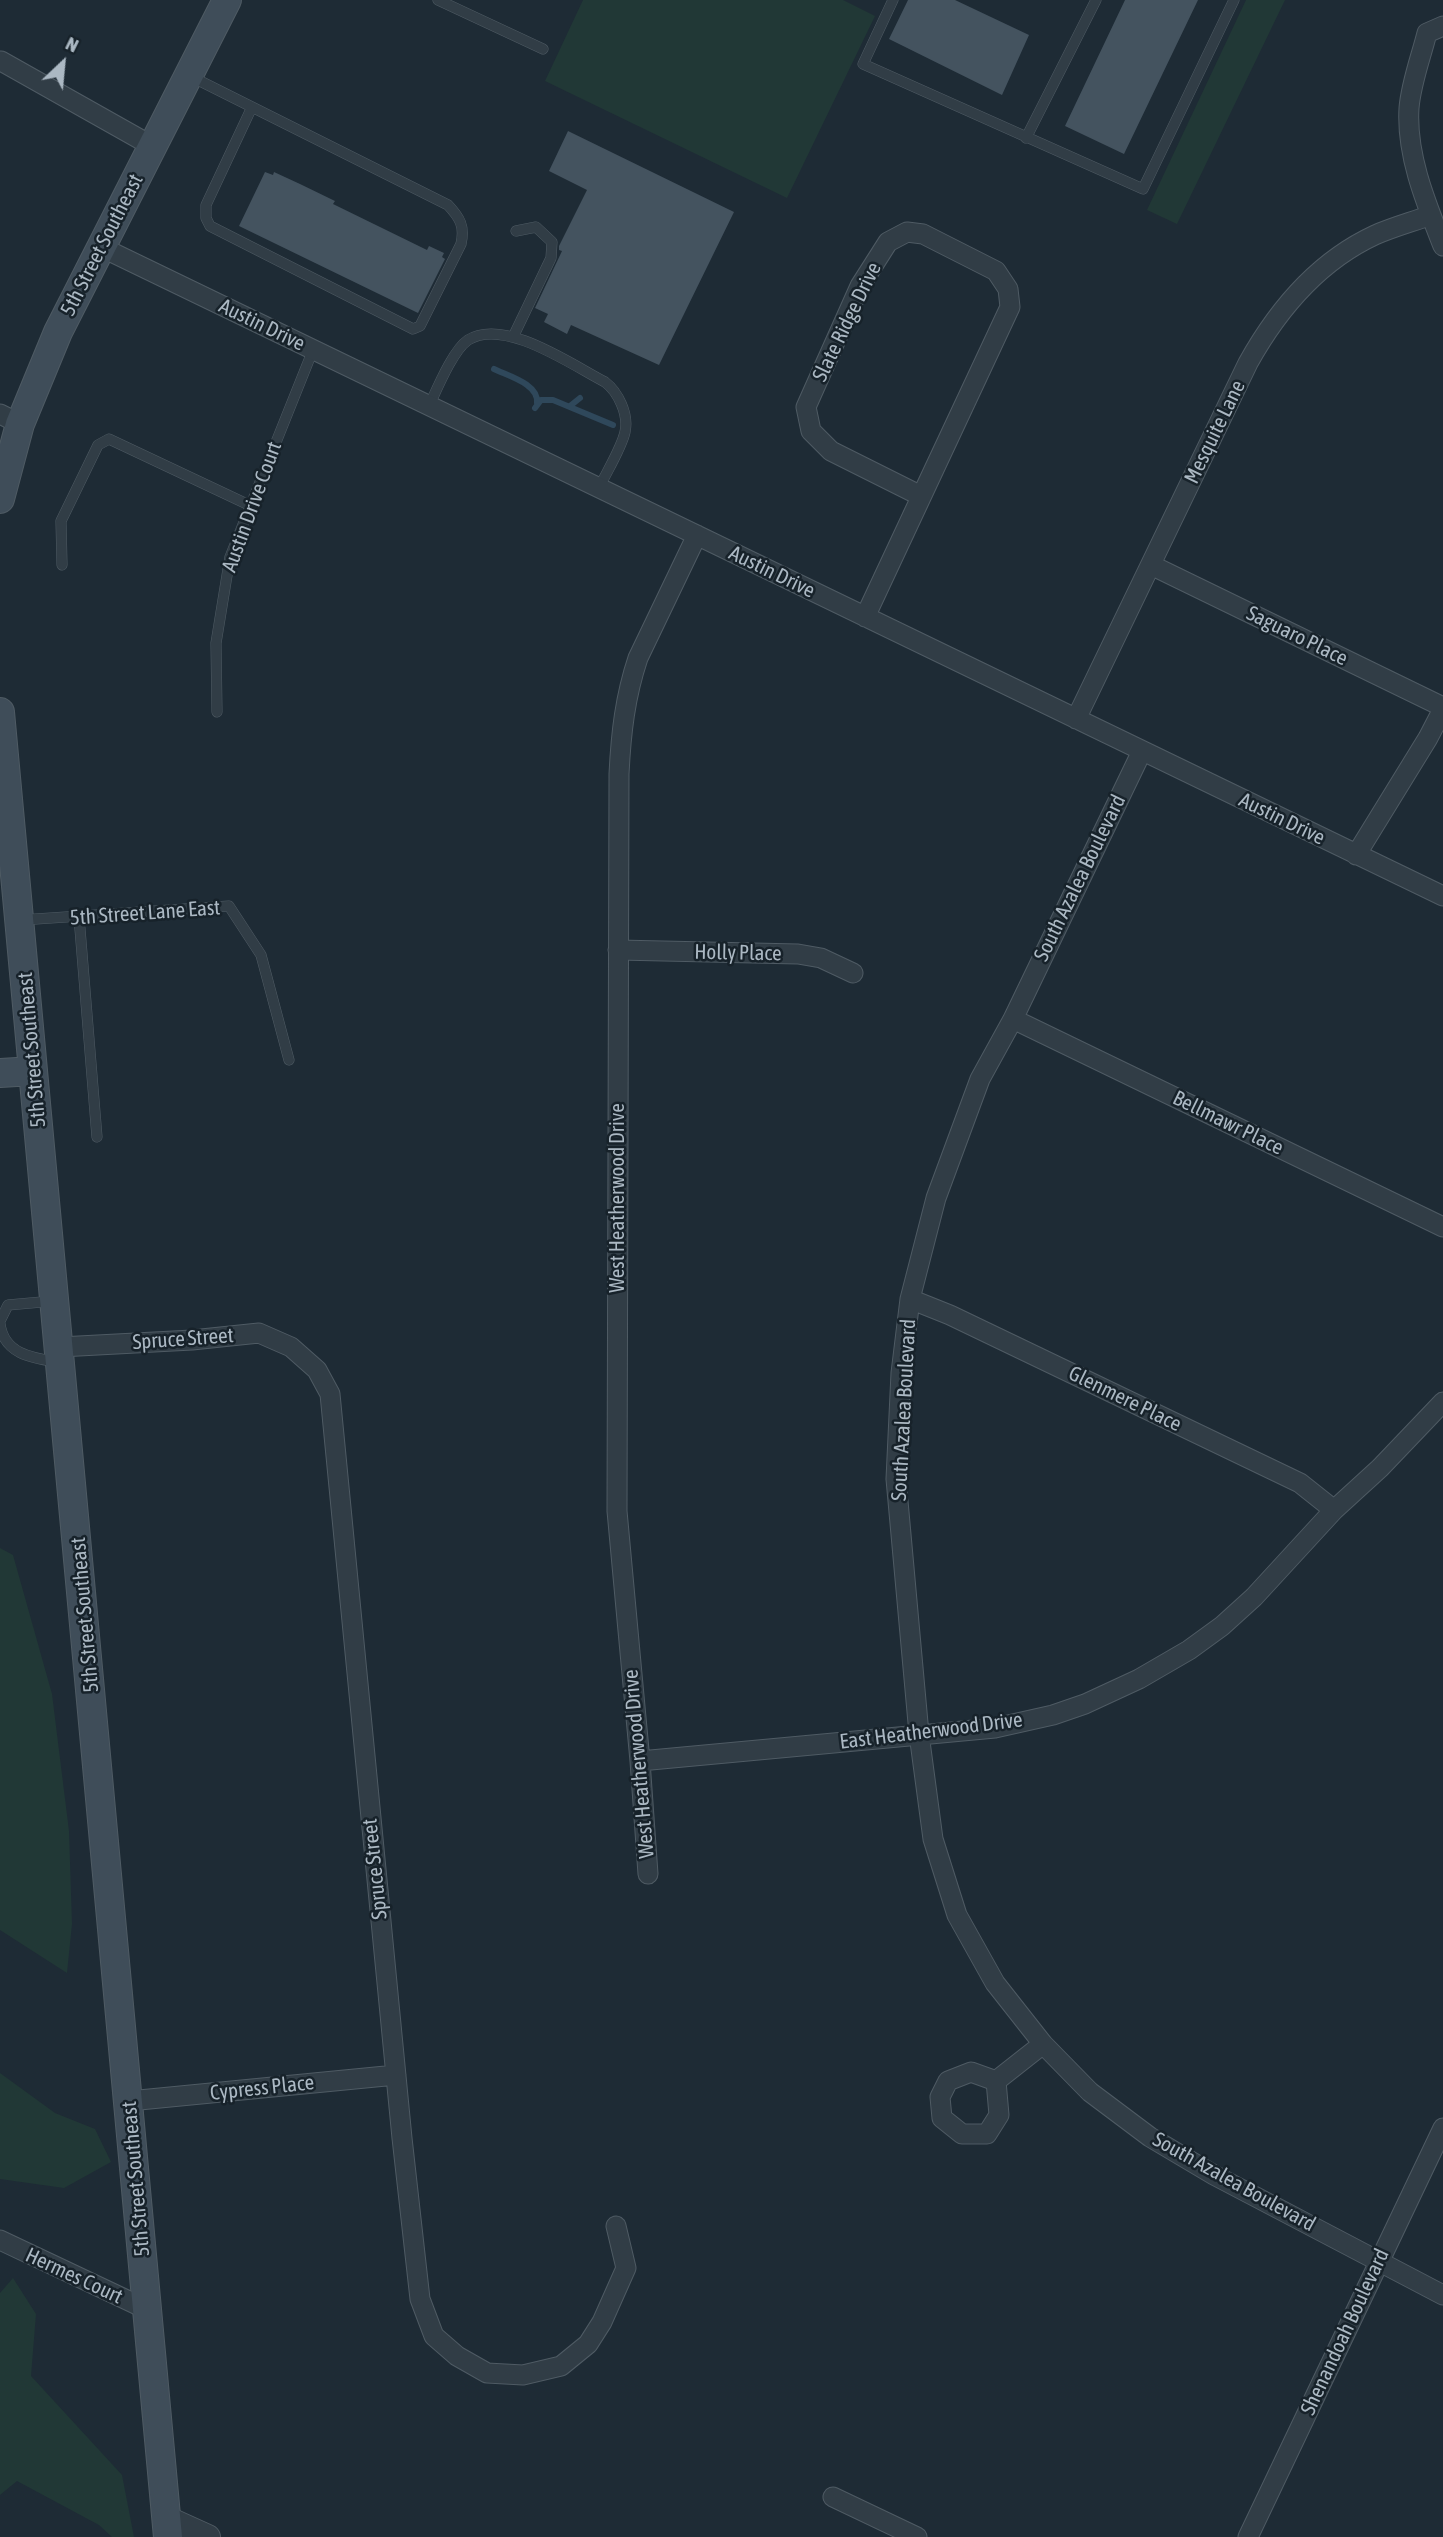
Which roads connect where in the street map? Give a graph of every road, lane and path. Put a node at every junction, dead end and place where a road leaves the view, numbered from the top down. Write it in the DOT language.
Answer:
graph roads {
  1 [pos="227,0"];
  2 [pos="438,0"];
  3 [pos="892,0"];
  4 [pos="1096,0"];
  5 [pos="1234,0"];
  6 [pos="1435,29"];
  7 [pos="543,49"];
  8 [pos="0,55"];
  9 [pos="0,61"];
  10 [pos="188,75"];
  11 [pos="252,107"];
  12 [pos="1026,138"];
  13 [pos="152,146"];
  14 [pos="1431,215"];
  15 [pos="516,231"];
  16 [pos="1443,246"];
  17 [pos="101,247"];
  18 [pos="513,337"];
  19 [pos="313,350"];
  20 [pos="429,406"];
  21 [pos="10,419"];
  22 [pos="599,488"];
  23 [pos="921,496"];
  24 [pos="0,499"];
  25 [pos="249,505"];
  26 [pos="696,535"];
  27 [pos="62,565"];
  28 [pos="1151,565"];
  29 [pos="865,617"];
  30 [pos="1443,708"];
  31 [pos="0,712"];
  32 [pos="217,712"];
  33 [pos="1076,719"];
  34 [pos="1142,751"];
  35 [pos="1356,855"];
  36 [pos="1443,897"];
  37 [pos="79,917"];
  38 [pos="20,920"];
  39 [pos="618,950"];
  40 [pos="853,973"];
  41 [pos="1013,1019"];
  42 [pos="289,1060"];
  43 [pos="33,1072"];
  44 [pos="0,1073"];
  45 [pos="97,1137"];
  46 [pos="1443,1227"];
  47 [pos="910,1298"];
  48 [pos="55,1301"];
  49 [pos="0,1322"];
  50 [pos="60,1355"];
  51 [pos="1443,1402"];
  52 [pos="1334,1510"];
  53 [pos="919,1734"];
  54 [pos="640,1761"];
  55 [pos="648,1874"];
  56 [pos="1042,2044"];
  57 [pos="396,2075"];
  58 [pos="996,2081"];
  59 [pos="129,2101"];
  60 [pos="1443,2128"];
  61 [pos="616,2226"];
  62 [pos="0,2240"];
  63 [pos="1378,2260"];
  64 [pos="1443,2295"];
  65 [pos="148,2310"];
  66 [pos="833,2497"];
  67 [pos="167,2527"];
  68 [pos="208,2537"];
  69 [pos="917,2537"];
  70 [pos="1248,2537"];
  1 -- 10 [label="main road, 5th Street Southeast"];
  2 -- 7 [label="lane"];
  3 -- 12 [label="lane"];
  4 -- 12 [label="lane"];
  5 -- 12 [label="lane"];
  6 -- 14 [label="street"];
  8 -- 9 [label="street"];
  9 -- 13 [label="street"];
  10 -- 11 [label="lane"];
  10 -- 13 [label="main road, 5th Street Southeast"];
  11 -- 11 [label="lane"];
  13 -- 17 [label="main road, 5th Street Southeast"];
  14 -- 16 [label="street"];
  14 -- 28 [label="street, Mesquite Lane"];
  15 -- 18 [label="lane"];
  17 -- 19 [label="street, Austin Drive"];
  17 -- 21 [label="main road, 5th Street Southeast"];
  18 -- 20 [label="lane"];
  18 -- 22 [label="lane"];
  19 -- 20 [label="street, Austin Drive"];
  19 -- 25 [label="lane, Austin Drive Court"];
  20 -- 22 [label="street, Austin Drive"];
  21 -- 24 [label="main road, 5th Street Southeast"];
  22 -- 26 [label="street, Austin Drive"];
  23 -- 23 [label="street, Slate Ridge Drive"];
  23 -- 29 [label="street, Slate Ridge Drive"];
  25 -- 27 [label="lane"];
  25 -- 32 [label="lane, Austin Drive Court"];
  26 -- 29 [label="street, Austin Drive"];
  26 -- 39 [label="street, West Heatherwood Drive"];
  28 -- 30 [label="street, Saguaro Place"];
  28 -- 33 [label="street, Mesquite Lane"];
  29 -- 33 [label="street, Austin Drive"];
  30 -- 35 [label="street"];
  31 -- 38 [label="main road, 5th Street Southeast"];
  33 -- 34 [label="street, Austin Drive"];
  34 -- 35 [label="street, Austin Drive"];
  34 -- 41 [label="street, South Azalea Boulevard"];
  35 -- 36 [label="street, Austin Drive"];
  37 -- 38 [label="lane, 5th Street Lane East"];
  37 -- 42 [label="lane, 5th Street Lane East"];
  37 -- 45 [label="lane"];
  38 -- 43 [label="main road, 5th Street Southeast"];
  39 -- 40 [label="street, Holly Place"];
  39 -- 54 [label="street, West Heatherwood Drive"];
  41 -- 46 [label="street, Bellmawr Place"];
  41 -- 47 [label="street, South Azalea Boulevard"];
  43 -- 44 [label="main road"];
  43 -- 48 [label="main road, 5th Street Southeast"];
  47 -- 52 [label="street, Glenmere Place"];
  47 -- 53 [label="street, South Azalea Boulevard"];
  48 -- 49 [label="lane"];
  48 -- 50 [label="main road, 5th Street Southeast"];
  49 -- 50 [label="lane"];
  50 -- 57 [label="street, Spruce Street"];
  50 -- 59 [label="main road, 5th Street Southeast"];
  51 -- 52 [label="street, East Heatherwood Drive"];
  52 -- 53 [label="street, East Heatherwood Drive"];
  53 -- 54 [label="street, East Heatherwood Drive"];
  53 -- 56 [label="street, South Azalea Boulevard"];
  54 -- 55 [label="street, West Heatherwood Drive"];
  56 -- 58 [label="street"];
  56 -- 63 [label="street, South Azalea Boulevard"];
  57 -- 59 [label="street, Cypress Place"];
  57 -- 61 [label="street, Spruce Street"];
  59 -- 65 [label="main road, 5th Street Southeast"];
  60 -- 63 [label="street, Shenandoah Boulevard"];
  62 -- 65 [label="street, Hermes Court"];
  63 -- 64 [label="street, South Azalea Boulevard"];
  63 -- 70 [label="street, Shenandoah Boulevard"];
  65 -- 67 [label="main road, 5th Street Southeast"];
  66 -- 69 [label="street"];
  67 -- 68 [label="street"];
}
